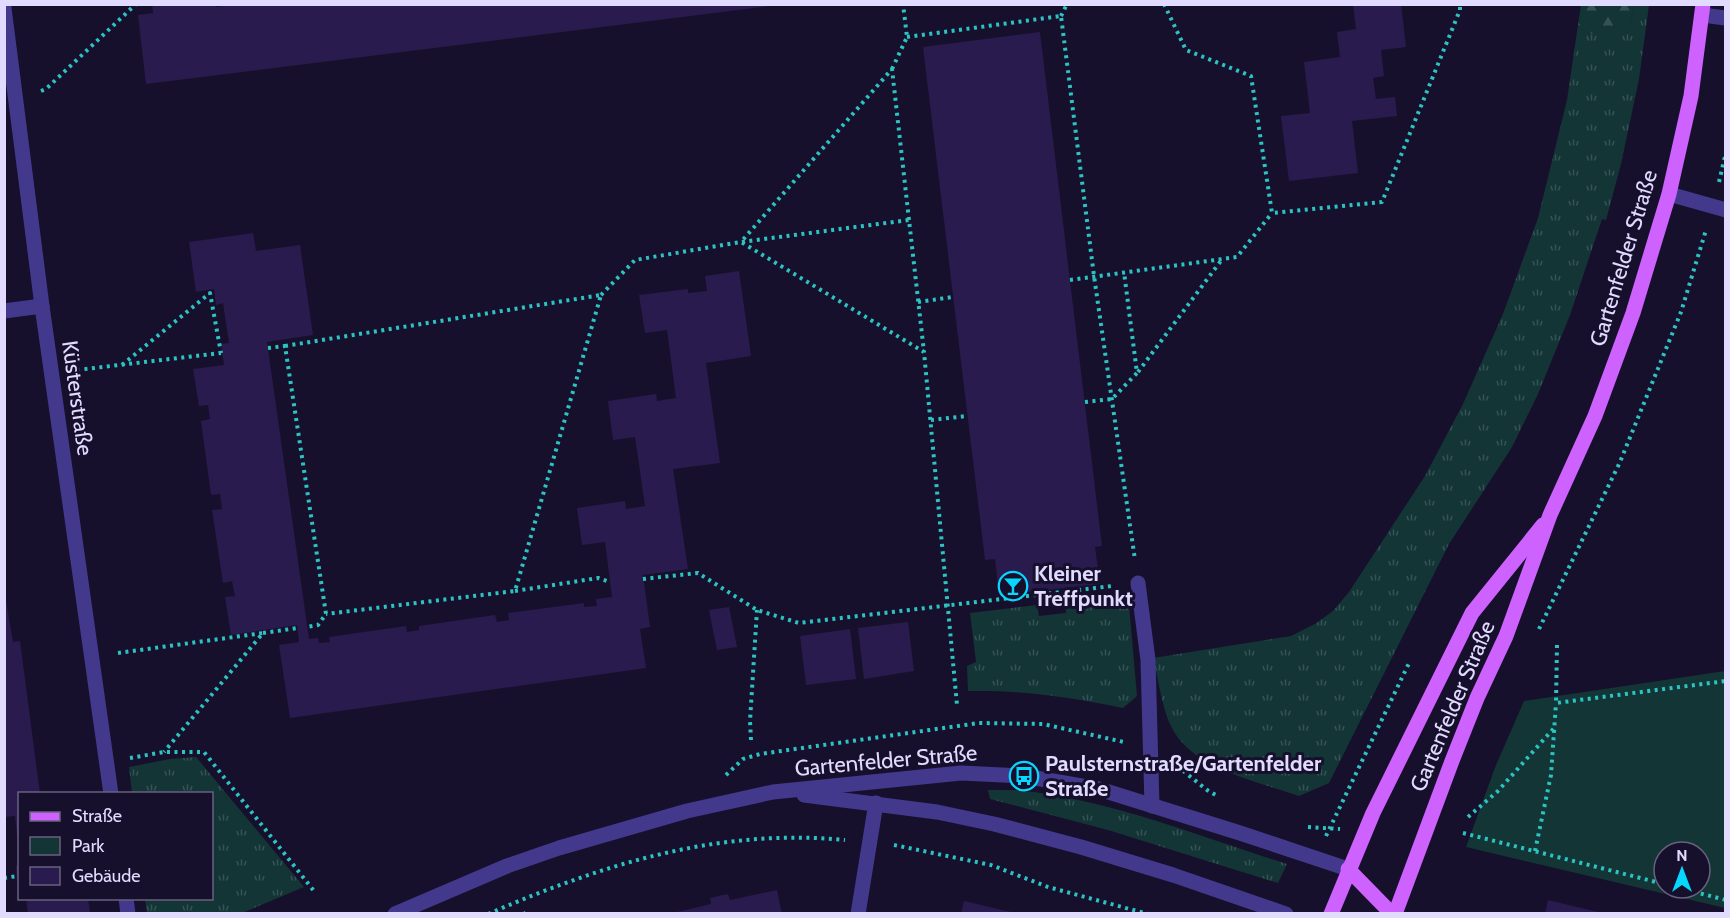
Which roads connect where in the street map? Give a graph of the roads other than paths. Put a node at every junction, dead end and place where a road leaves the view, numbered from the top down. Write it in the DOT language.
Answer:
graph roads {
  1 [pos="4,8"];
  2 [pos="1702,10"];
  3 [pos="1725,18"];
  4 [pos="1669,194"];
  5 [pos="1719,208"];
  6 [pos="42,306"];
  7 [pos="4,310"];
  8 [pos="1550,515"];
  9 [pos="1138,583"];
  10 [pos="111,792"];
  11 [pos="774,792"];
  12 [pos="876,803"];
  13 [pos="1152,806"];
  14 [pos="1348,869"];
  15 [pos="395,914"];
  16 [pos="858,914"];
  17 [pos="1286,914"];
  18 [pos="1331,914"];
  19 [pos="1394,914"];
  1 -- 6 [label="street, Küsterstraße"];
  2 -- 3 [label="street"];
  2 -- 4 [label="main road, Gartenfelder Straße"];
  4 -- 5 [label="street"];
  4 -- 8 [label="main road, Gartenfelder Straße"];
  6 -- 7 [label="street"];
  6 -- 10 [label="street, Küsterstraße"];
  8 -- 14 [label="main road, Gartenfelder Straße"];
  8 -- 19 [label="main road, Gartenfelder Straße"];
  9 -- 13 [label="street"];
  11 -- 12 [label="street, Gartenfelder Straße"];
  11 -- 13 [label="street, Gartenfelder Straße"];
  11 -- 15 [label="street, Gartenfelder Straße"];
  12 -- 16 [label="street"];
  12 -- 17 [label="street, Gartenfelder Straße"];
  13 -- 14 [label="street, Gartenfelder Straße"];
  14 -- 18 [label="main road, Gartenfelder Straße"];
  14 -- 19 [label="main road, Gartenfelder Straße"];
}
